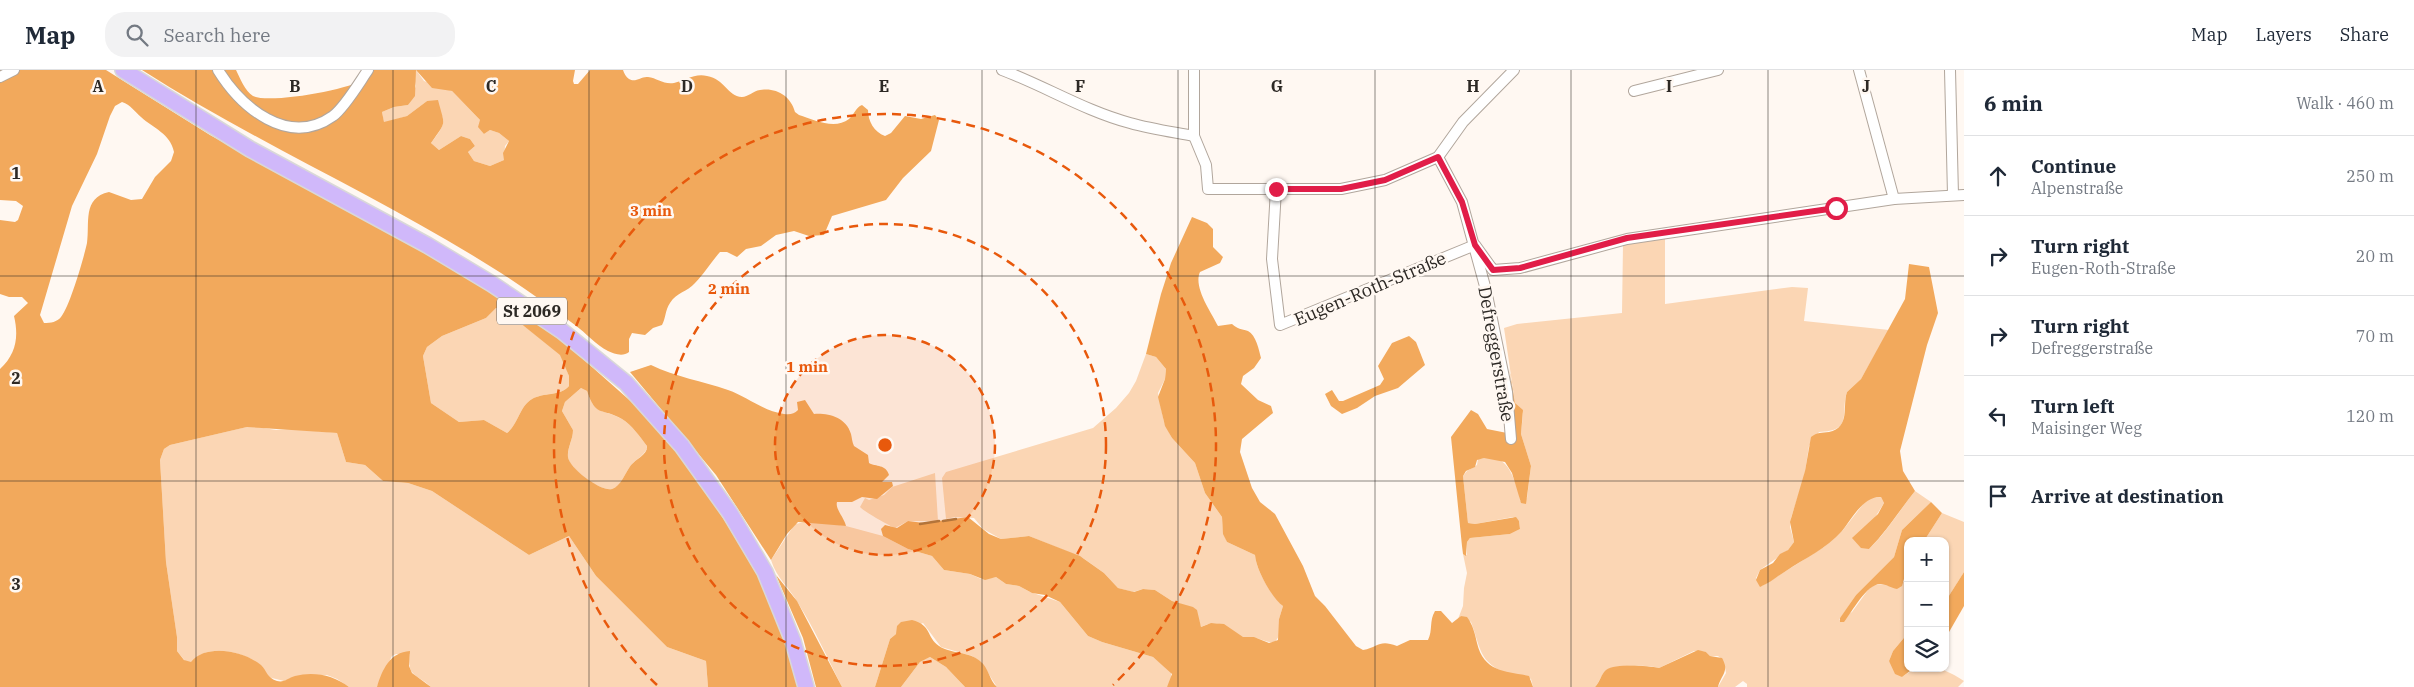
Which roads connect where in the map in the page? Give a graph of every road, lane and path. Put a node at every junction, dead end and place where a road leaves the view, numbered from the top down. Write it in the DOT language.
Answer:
graph roads {
  1 [pos="14,70"];
  2 [pos="123,70"];
  3 [pos="218,70"];
  4 [pos="368,70"];
  5 [pos="1002,70"];
  6 [pos="1194,70"];
  7 [pos="1514,70"];
  8 [pos="1718,70"];
  9 [pos="1859,70"];
  10 [pos="1950,70"];
  11 [pos="0,77"];
  12 [pos="1634,91"];
  13 [pos="1194,136"];
  14 [pos="1438,157"];
  15 [pos="1276,189"];
  16 [pos="1964,195"];
  17 [pos="1953,196"];
  18 [pos="1894,199"];
  19 [pos="1475,245"];
  20 [pos="1511,439"];
  21 [pos="806,687"];
  1 -- 11 [label="street"];
  2 -- 21 [label="main road, St 2069"];
  3 -- 4 [label="street"];
  5 -- 13 [label="street"];
  6 -- 13 [label="street"];
  7 -- 14 [label="street"];
  8 -- 12 [label="street"];
  9 -- 18 [label="street"];
  10 -- 17 [label="street"];
  13 -- 15 [label="street"];
  14 -- 15 [label="street"];
  14 -- 19 [label="street, Defreggerstraße"];
  15 -- 19 [label="street, Eugen-Roth-Straße"];
  16 -- 17 [label="street"];
  17 -- 18 [label="street"];
  18 -- 19 [label="street"];
  19 -- 20 [label="street, Defreggerstraße"];
}
